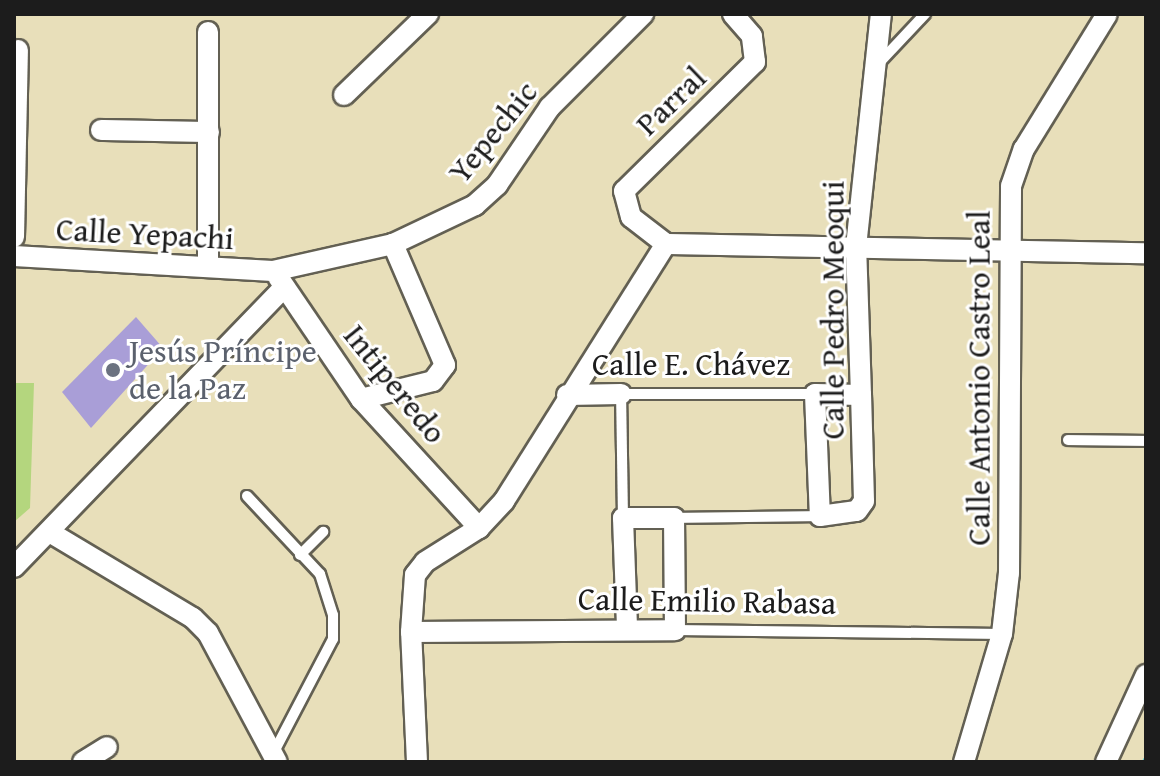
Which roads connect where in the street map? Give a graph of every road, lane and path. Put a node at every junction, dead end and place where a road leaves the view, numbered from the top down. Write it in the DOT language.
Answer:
graph roads {
  1 [pos="428,14"];
  2 [pos="643,14"];
  3 [pos="733,14"];
  4 [pos="881,14"];
  5 [pos="925,14"];
  6 [pos="1107,14"];
  7 [pos="208,32"];
  8 [pos="18,50"];
  9 [pos="876,66"];
  10 [pos="344,95"];
  11 [pos="101,130"];
  12 [pos="209,132"];
  13 [pos="14,237"];
  14 [pos="393,244"];
  15 [pos="666,244"];
  16 [pos="856,247"];
  17 [pos="1006,247"];
  18 [pos="1146,253"];
  19 [pos="14,256"];
  20 [pos="208,267"];
  21 [pos="279,279"];
  22 [pos="621,394"];
  23 [pos="815,394"];
  24 [pos="567,395"];
  25 [pos="861,395"];
  26 [pos="361,399"];
  27 [pos="1068,440"];
  28 [pos="1146,441"];
  29 [pos="247,496"];
  30 [pos="820,516"];
  31 [pos="623,518"];
  32 [pos="674,518"];
  33 [pos="479,528"];
  34 [pos="323,532"];
  35 [pos="51,533"];
  36 [pos="300,555"];
  37 [pos="14,567"];
  38 [pos="627,628"];
  39 [pos="675,630"];
  40 [pos="411,632"];
  41 [pos="1002,634"];
  42 [pos="1146,675"];
  43 [pos="107,747"];
  44 [pos="275,758"];
  45 [pos="83,762"];
  46 [pos="417,762"];
  47 [pos="964,762"];
  48 [pos="1106,762"];
  1 -- 10 [label="street"];
  2 -- 14 [label="street, Yepechic"];
  3 -- 15 [label="street, Parral"];
  4 -- 9 [label="street, Calle Pedro Meoqui"];
  5 -- 9 [label="lane"];
  6 -- 17 [label="street, Calle Antonio Castro Leal"];
  7 -- 12 [label="street"];
  8 -- 13 [label="street"];
  9 -- 16 [label="street, Calle Pedro Meoqui"];
  11 -- 12 [label="street"];
  12 -- 20 [label="street"];
  14 -- 21 [label="street, Yepechic"];
  14 -- 26 [label="street"];
  15 -- 16 [label="street"];
  15 -- 24 [label="street"];
  16 -- 17 [label="street"];
  16 -- 25 [label="street, Calle Pedro Meoqui"];
  17 -- 18 [label="street"];
  17 -- 41 [label="street, Calle Antonio Castro Leal"];
  19 -- 20 [label="street, Calle Yepachi"];
  20 -- 21 [label="street, Calle Yepachi"];
  21 -- 26 [label="street, Intiperedo"];
  21 -- 35 [label="street"];
  22 -- 23 [label="lane, Calle E. Chávez"];
  22 -- 24 [label="street, Calle E. Chávez"];
  22 -- 31 [label="lane"];
  23 -- 25 [label="street, Calle E. Chávez"];
  23 -- 30 [label="street, Calle E. Chávez"];
  24 -- 33 [label="street"];
  25 -- 30 [label="street, Calle Pedro Meoqui"];
  26 -- 33 [label="street, Intiperedo"];
  27 -- 28 [label="lane"];
  29 -- 36 [label="lane"];
  30 -- 32 [label="lane"];
  31 -- 32 [label="street"];
  31 -- 38 [label="street"];
  32 -- 39 [label="street"];
  33 -- 40 [label="street"];
  34 -- 36 [label="lane"];
  35 -- 37 [label="street"];
  35 -- 44 [label="street"];
  36 -- 44 [label="lane"];
  38 -- 39 [label="street, Calle Emilio Rabasa"];
  38 -- 40 [label="street, Calle Emilio Rabasa"];
  39 -- 41 [label="lane, Calle Emilio Rabasa"];
  40 -- 46 [label="street"];
  41 -- 47 [label="street, Calle Antonio Castro Leal"];
  42 -- 48 [label="street"];
  43 -- 45 [label="street"];
}
